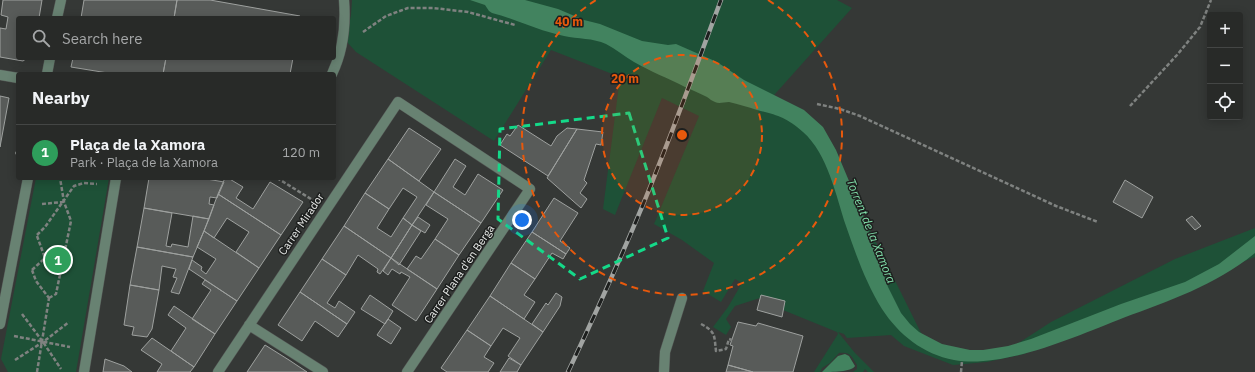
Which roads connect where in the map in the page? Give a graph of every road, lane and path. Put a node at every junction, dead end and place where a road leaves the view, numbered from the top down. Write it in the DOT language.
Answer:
graph roads {
  1 [pos="61,0"];
  2 [pos="344,0"];
  3 [pos="1211,0"];
  4 [pos="57,16"];
  5 [pos="515,24"];
  6 [pos="342,44"];
  7 [pos="50,60"];
  8 [pos="48,72"];
  9 [pos="333,72"];
  10 [pos="0,75"];
  11 [pos="16,78"];
  12 [pos="817,104"];
  13 [pos="1130,106"];
  14 [pos="28,180"];
  15 [pos="60,180"];
  16 [pos="116,180"];
  17 [pos="280,180"];
  18 [pos="104,185"];
  19 [pos="530,189"];
  20 [pos="64,202"];
  21 [pos="38,203"];
  22 [pos="326,209"];
  23 [pos="1098,222"];
  24 [pos="45,258"];
  25 [pos="52,259"];
  26 [pos="49,298"];
  27 [pos="682,298"];
  28 [pos="22,314"];
  29 [pos="69,322"];
  30 [pos="0,324"];
  31 [pos="701,324"];
  32 [pos="249,325"];
  33 [pos="10,335"];
  34 [pos="732,340"];
  35 [pos="43,342"];
  36 [pos="76,348"];
  37 [pos="15,360"];
  38 [pos="962,361"];
  39 [pos="61,369"];
  40 [pos="37,372"];
  41 [pos="84,372"];
  42 [pos="218,372"];
  43 [pos="323,372"];
  44 [pos="407,372"];
  45 [pos="664,372"];
  46 [pos="961,372"];
  1 -- 4 [label="street"];
  2 -- 6 [label="street"];
  3 -- 13 [label="path"];
  5 -- 6 [label="path"];
  6 -- 9 [label="street"];
  7 -- 8 [label="street"];
  10 -- 11 [label="street"];
  12 -- 23 [label="path"];
  14 -- 30 [label="street"];
  15 -- 20 [label="path"];
  16 -- 41 [label="street"];
  17 -- 22 [label="path"];
  18 -- 20 [label="path"];
  19 -- 22 [label="street, Carrer Mirador"];
  19 -- 44 [label="street, Carrer Plana d'en Berga"];
  20 -- 21 [label="path"];
  20 -- 24 [label="path"];
  20 -- 26 [label="path"];
  22 -- 32 [label="street, Carrer Mirador"];
  24 -- 25 [label="path"];
  24 -- 26 [label="path"];
  26 -- 35 [label="path"];
  27 -- 45 [label="street"];
  28 -- 35 [label="path"];
  29 -- 35 [label="path"];
  31 -- 34 [label="path"];
  32 -- 42 [label="street, Carrer Mirador"];
  32 -- 43 [label="street"];
  33 -- 35 [label="path"];
  35 -- 36 [label="path"];
  35 -- 37 [label="path"];
  35 -- 39 [label="path"];
  35 -- 40 [label="path"];
  38 -- 46 [label="path"];
}
